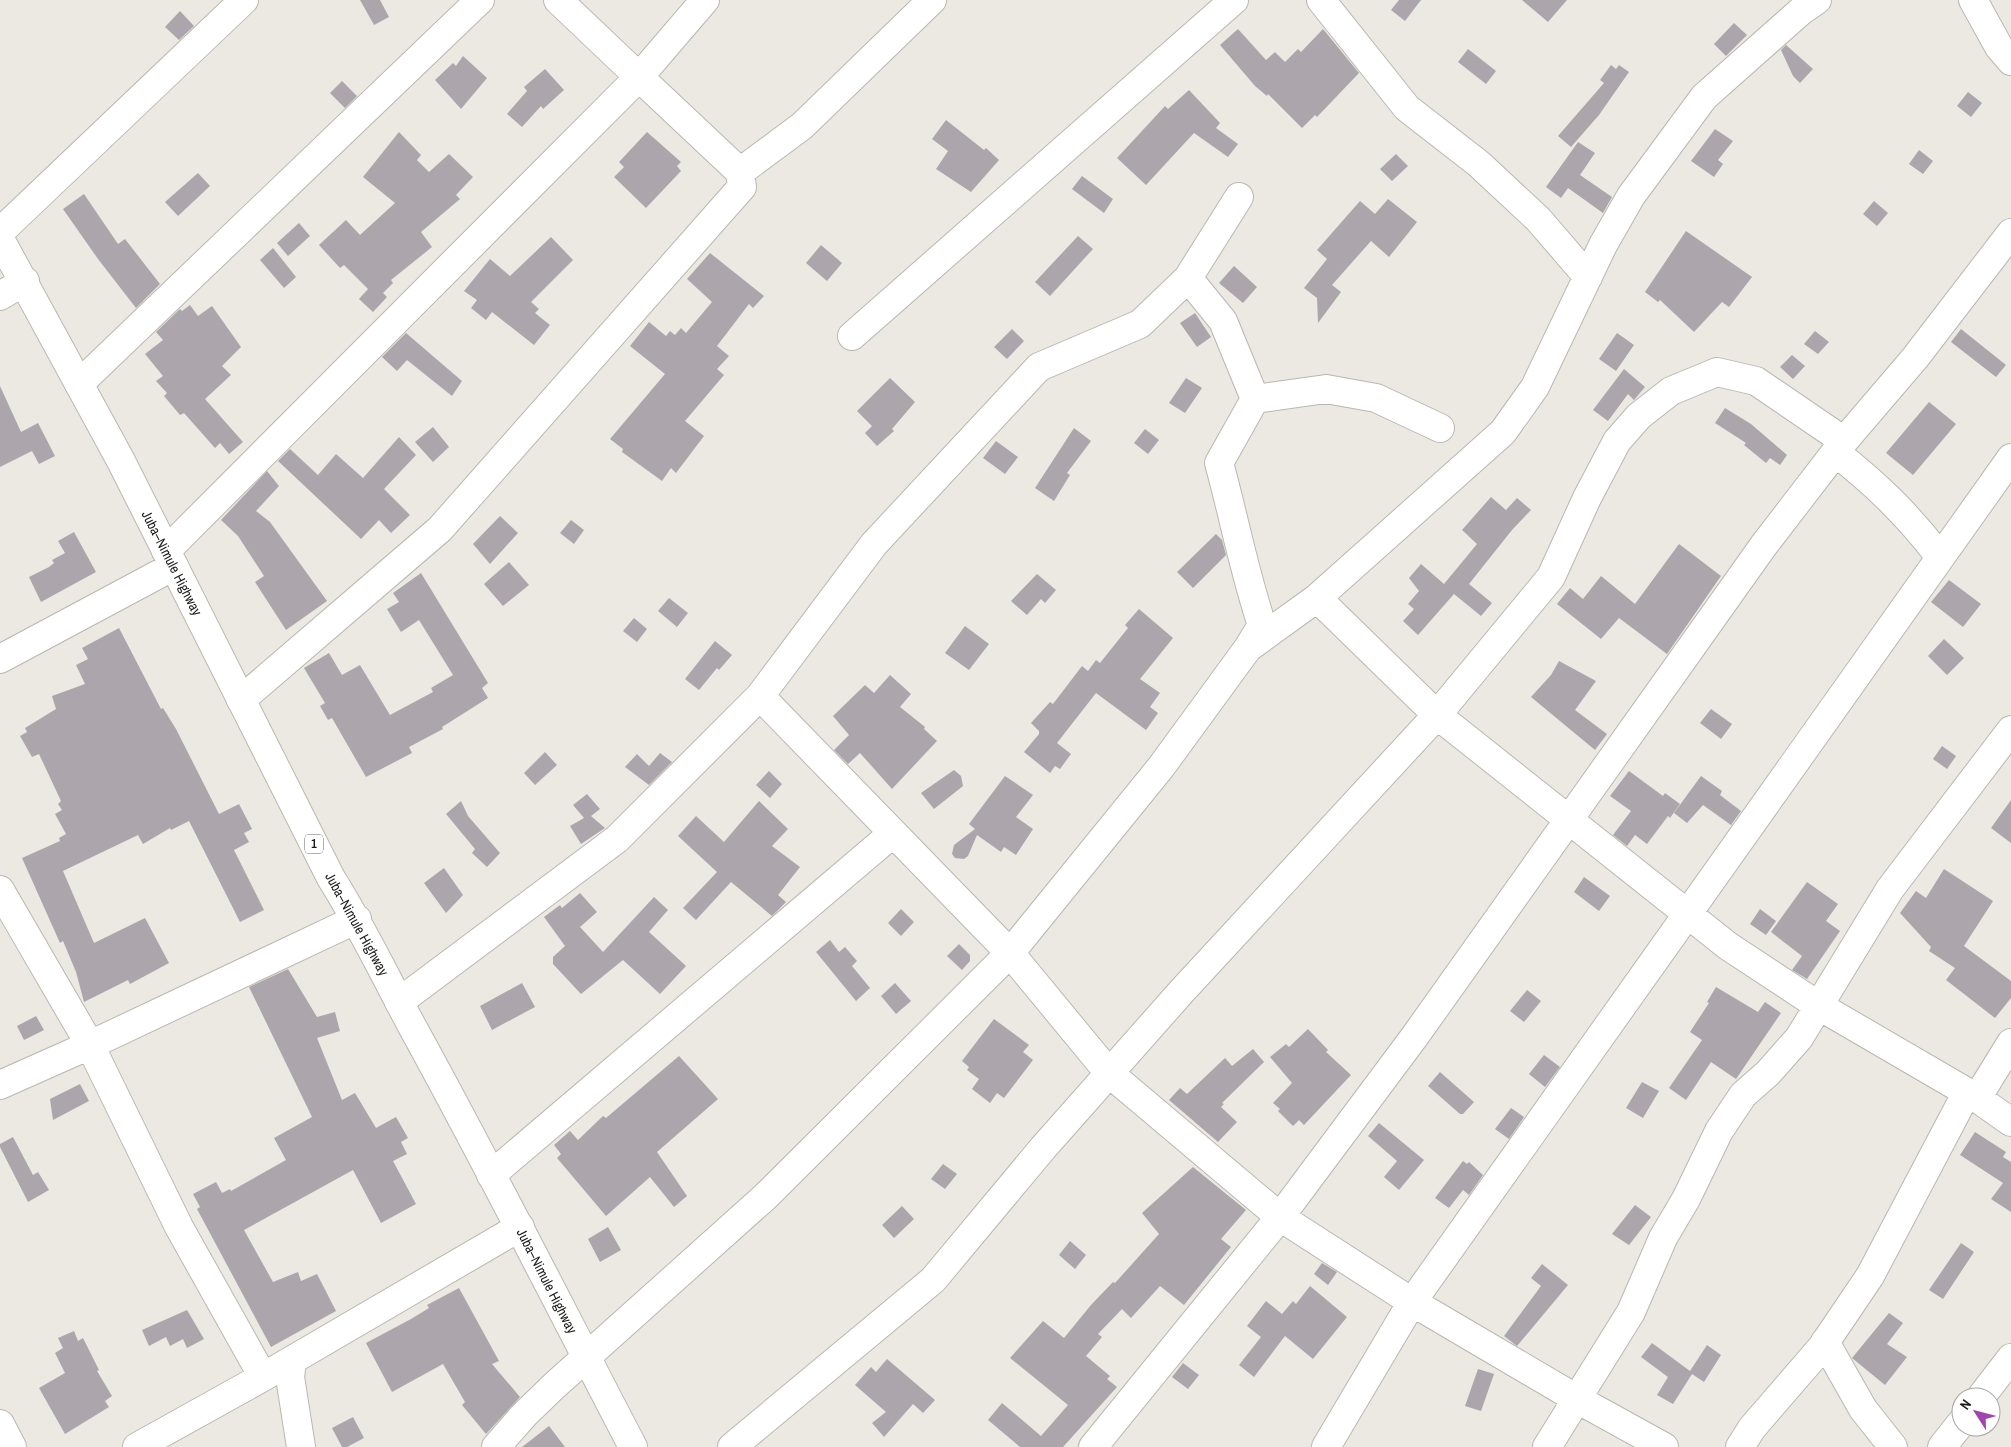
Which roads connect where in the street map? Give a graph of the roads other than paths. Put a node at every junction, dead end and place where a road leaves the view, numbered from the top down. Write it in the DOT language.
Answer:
graph roads {
  1 [pos="244,0"];
  2 [pos="480,0"];
  3 [pos="558,0"];
  4 [pos="705,0"];
  5 [pos="932,0"];
  6 [pos="1234,0"];
  7 [pos="1320,0"];
  8 [pos="1817,0"];
  9 [pos="1973,0"];
  10 [pos="2011,62"];
  11 [pos="639,77"];
  12 [pos="740,172"];
  13 [pos="1240,197"];
  14 [pos="0,232"];
  15 [pos="2011,233"];
  16 [pos="0,239"];
  17 [pos="1588,277"];
  18 [pos="1188,278"];
  19 [pos="25,282"];
  20 [pos="0,296"];
  21 [pos="852,336"];
  22 [pos="79,384"];
  23 [pos="1255,399"];
  24 [pos="1440,428"];
  25 [pos="1840,447"];
  26 [pos="2011,458"];
  27 [pos="1940,556"];
  28 [pos="170,559"];
  29 [pos="1317,598"];
  30 [pos="1248,648"];
  31 [pos="0,659"];
  32 [pos="760,696"];
  33 [pos="241,700"];
  34 [pos="1437,715"];
  35 [pos="2011,730"];
  36 [pos="1567,820"];
  37 [pos="892,834"];
  38 [pos="0,890"];
  39 [pos="1688,914"];
  40 [pos="357,919"];
  41 [pos="1010,953"];
  42 [pos="399,1002"];
  43 [pos="1819,1006"];
  44 [pos="2011,1043"];
  45 [pos="90,1045"];
  46 [pos="1109,1073"];
  47 [pos="0,1085"];
  48 [pos="1972,1095"];
  49 [pos="2011,1122"];
  50 [pos="491,1175"];
  51 [pos="1280,1217"];
  52 [pos="520,1227"];
  53 [pos="1412,1302"];
  54 [pos="1825,1342"];
  55 [pos="2011,1358"];
  56 [pos="586,1359"];
  57 [pos="292,1360"];
  58 [pos="263,1377"];
  59 [pos="1989,1387"];
  60 [pos="1578,1399"];
  61 [pos="0,1424"];
  62 [pos="1951,1436"];
  63 [pos="12,1447"];
  64 [pos="136,1447"];
  65 [pos="301,1447"];
  66 [pos="496,1447"];
  67 [pos="633,1447"];
  68 [pos="732,1447"];
  69 [pos="1093,1447"];
  70 [pos="1326,1447"];
  71 [pos="1547,1447"];
  72 [pos="1664,1447"];
  73 [pos="1740,1447"];
  74 [pos="1893,1447"];
  75 [pos="1942,1447"];
  1 -- 14 [label="street"];
  2 -- 22 [label="street"];
  3 -- 11 [label="street"];
  4 -- 11 [label="street"];
  5 -- 12 [label="street"];
  6 -- 21 [label="street"];
  7 -- 17 [label="street"];
  8 -- 17 [label="street"];
  9 -- 10 [label="street"];
  11 -- 12 [label="street"];
  11 -- 28 [label="street"];
  12 -- 33 [label="street"];
  13 -- 18 [label="street"];
  15 -- 25 [label="street"];
  16 -- 19 [label="street, Juba–Nimule Highway / 1"];
  17 -- 29 [label="street"];
  18 -- 23 [label="street"];
  18 -- 32 [label="street"];
  19 -- 20 [label="street"];
  19 -- 22 [label="street, Juba–Nimule Highway / 1"];
  22 -- 28 [label="street, Juba–Nimule Highway / 1"];
  23 -- 24 [label="street"];
  23 -- 30 [label="street"];
  25 -- 27 [label="street"];
  25 -- 34 [label="street"];
  25 -- 36 [label="street"];
  26 -- 27 [label="street"];
  27 -- 39 [label="street"];
  28 -- 31 [label="street"];
  28 -- 33 [label="street, Juba–Nimule Highway / 1"];
  29 -- 30 [label="street"];
  29 -- 34 [label="street"];
  30 -- 41 [label="street"];
  32 -- 37 [label="street"];
  32 -- 42 [label="street"];
  33 -- 40 [label="street, Juba–Nimule Highway / 1"];
  34 -- 36 [label="street"];
  34 -- 46 [label="street"];
  35 -- 43 [label="street"];
  36 -- 39 [label="street"];
  36 -- 51 [label="street"];
  37 -- 41 [label="street"];
  37 -- 50 [label="street"];
  38 -- 45 [label="street"];
  39 -- 43 [label="street"];
  39 -- 53 [label="street"];
  40 -- 42 [label="street, Juba–Nimule Highway / 1"];
  40 -- 45 [label="street"];
  41 -- 46 [label="street"];
  41 -- 56 [label="street"];
  42 -- 50 [label="street, Juba–Nimule Highway / 1"];
  43 -- 48 [label="street"];
  43 -- 60 [label="street"];
  44 -- 48 [label="street"];
  45 -- 47 [label="street"];
  45 -- 58 [label="street"];
  46 -- 51 [label="street"];
  46 -- 68 [label="street"];
  48 -- 49 [label="street"];
  48 -- 54 [label="street"];
  50 -- 52 [label="street, Juba–Nimule Highway / 1"];
  51 -- 53 [label="street"];
  51 -- 69 [label="street"];
  52 -- 56 [label="street, Juba–Nimule Highway / 1"];
  52 -- 57 [label="street"];
  53 -- 60 [label="street"];
  53 -- 70 [label="street"];
  54 -- 73 [label="street"];
  54 -- 74 [label="street"];
  55 -- 59 [label="street"];
  56 -- 66 [label="street"];
  56 -- 67 [label="street, Juba–Nimule Highway / 1"];
  57 -- 58 [label="street"];
  57 -- 65 [label="street"];
  58 -- 64 [label="street"];
  60 -- 71 [label="street"];
  60 -- 72 [label="street"];
  61 -- 63 [label="street"];
  62 -- 75 [label="street"];
}
